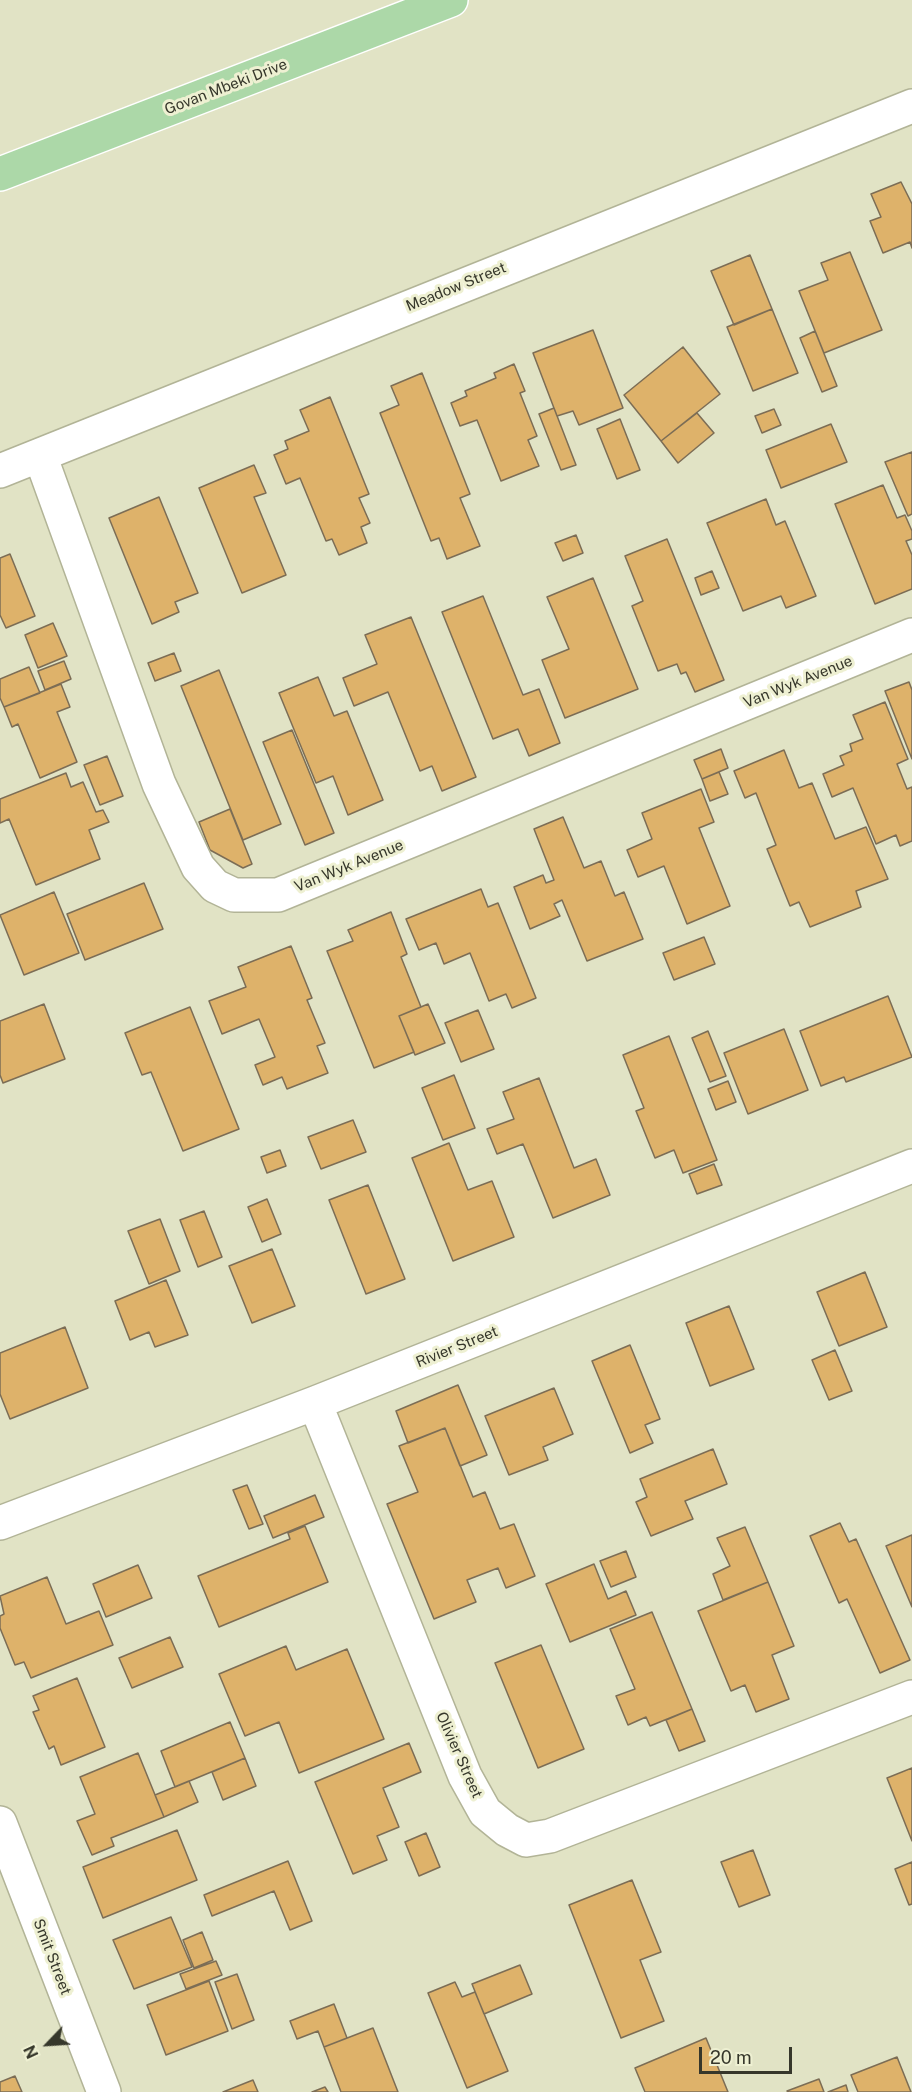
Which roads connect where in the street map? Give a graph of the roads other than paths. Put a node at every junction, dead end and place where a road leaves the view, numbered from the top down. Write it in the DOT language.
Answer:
graph roads {
  1 [pos="451,0"];
  2 [pos="912,106"];
  3 [pos="0,174"];
  4 [pos="40,455"];
  5 [pos="0,471"];
  6 [pos="912,635"];
  7 [pos="912,1166"];
  8 [pos="315,1403"];
  9 [pos="0,1523"];
  10 [pos="912,1697"];
  11 [pos="0,1823"];
  12 [pos="104,2092"];
  1 -- 3 [label="main road, Govan Mbeki Drive"];
  2 -- 4 [label="street, Meadow Street"];
  4 -- 5 [label="street, Meadow Street"];
  4 -- 6 [label="street, Van Wyk Avenue"];
  7 -- 8 [label="street, Rivier Street"];
  8 -- 9 [label="street, Rivier Street"];
  8 -- 10 [label="street, Olivier Street"];
  11 -- 12 [label="street, Smit Street"];
}
